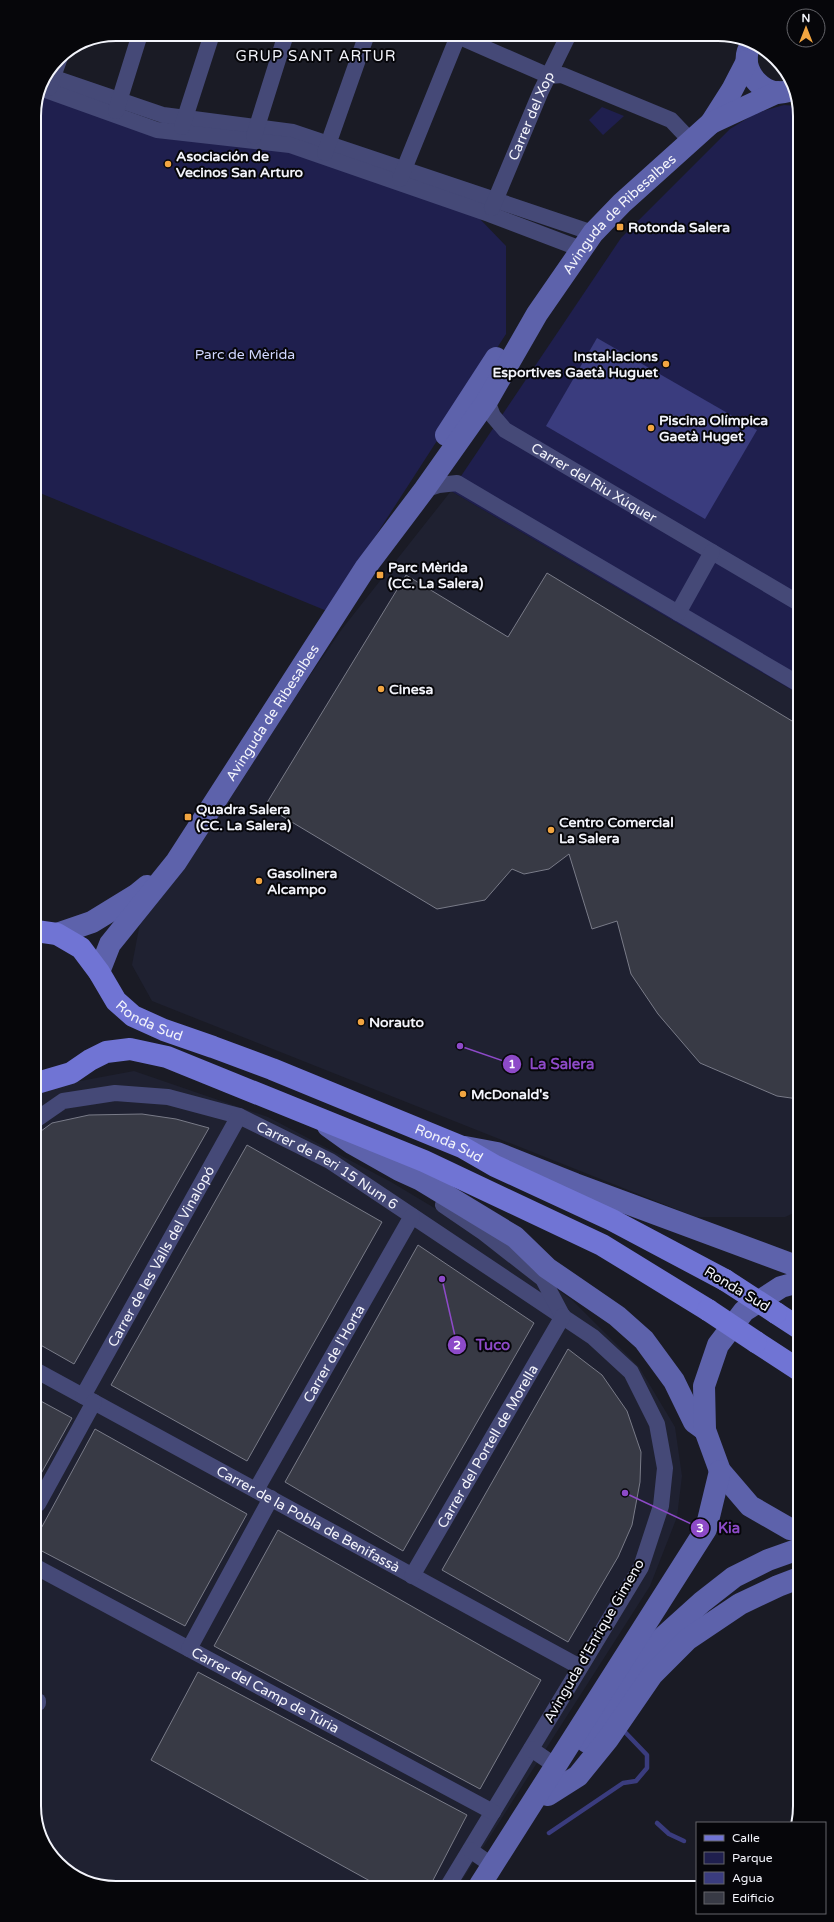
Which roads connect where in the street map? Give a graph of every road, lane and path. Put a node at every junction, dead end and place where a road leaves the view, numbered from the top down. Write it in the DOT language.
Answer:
graph roads {
  1 [pos="138,41"];
  2 [pos="210,41"];
  3 [pos="284,41"];
  4 [pos="365,41"];
  5 [pos="453,41"];
  6 [pos="469,41"];
  7 [pos="566,41"];
  8 [pos="748,49"];
  9 [pos="549,76"];
  10 [pos="49,84"];
  11 [pos="789,90"];
  12 [pos="117,108"];
  13 [pos="711,123"];
  14 [pos="182,125"];
  15 [pos="255,133"];
  16 [pos="690,140"];
  17 [pos="326,150"];
  18 [pos="401,176"];
  19 [pos="492,207"];
  20 [pos="587,241"];
  21 [pos="482,394"];
  22 [pos="437,477"];
  23 [pos="457,483"];
  24 [pos="712,552"];
  25 [pos="369,563"];
  26 [pos="793,600"];
  27 [pos="678,613"];
  28 [pos="793,681"];
  29 [pos="176,862"];
  30 [pos="47,933"];
  31 [pos="99,972"];
  32 [pos="41,1082"];
  33 [pos="41,1116"];
  34 [pos="239,1116"];
  35 [pos="316,1118"];
  36 [pos="462,1147"];
  37 [pos="399,1170"];
  38 [pos="412,1216"];
  39 [pos="793,1265"];
  40 [pos="793,1284"];
  41 [pos="562,1316"];
  42 [pos="793,1324"];
  43 [pos="793,1366"];
  44 [pos="41,1373"];
  45 [pos="89,1399"];
  46 [pos="705,1430"];
  47 [pos="720,1471"];
  48 [pos="256,1490"];
  49 [pos="41,1498"];
  50 [pos="270,1498"];
  51 [pos="793,1529"];
  52 [pos="793,1551"];
  53 [pos="41,1570"];
  54 [pos="412,1576"];
  55 [pos="793,1580"];
  56 [pos="188,1649"];
  57 [pos="580,1667"];
  58 [pos="531,1749"];
  59 [pos="556,1766"];
  60 [pos="548,1796"];
  61 [pos="493,1812"];
  62 [pos="470,1850"];
  63 [pos="493,1866"];
  64 [pos="451,1881"];
  65 [pos="483,1881"];
  1 -- 12 [label="street"];
  2 -- 14 [label="street"];
  3 -- 15 [label="street"];
  4 -- 17 [label="street"];
  5 -- 18 [label="street"];
  6 -- 9 [label="street"];
  7 -- 9 [label="street, Carrer del Xop"];
  8 -- 11 [label="main road"];
  8 -- 13 [label="main road, Avinguda de Ribesalbes"];
  9 -- 16 [label="street"];
  9 -- 19 [label="street, Carrer del Xop"];
  10 -- 12 [label="street"];
  11 -- 13 [label="main road, Avinguda de Ribesalbes"];
  12 -- 14 [label="street"];
  13 -- 16 [label="main road, Avinguda de Ribesalbes"];
  14 -- 15 [label="street"];
  15 -- 17 [label="street"];
  16 -- 20 [label="main road, Avinguda de Ribesalbes"];
  17 -- 18 [label="street"];
  18 -- 19 [label="street"];
  19 -- 20 [label="street"];
  20 -- 21 [label="main road, Avinguda de Ribesalbes"];
  21 -- 22 [label="main road, Avinguda de Ribesalbes"];
  21 -- 24 [label="street, Carrer del Riu Xúquer"];
  21 -- 25 [label="main road, Avinguda de Ribesalbes"];
  22 -- 23 [label="street"];
  22 -- 23 [label="street"];
  22 -- 25 [label="main road, Avinguda de Ribesalbes"];
  23 -- 27 [label="street"];
  24 -- 26 [label="street, Carrer del Riu Xúquer"];
  24 -- 27 [label="street"];
  25 -- 29 [label="main road, Avinguda de Ribesalbes"];
  27 -- 28 [label="street"];
  29 -- 30 [label="main road, Avinguda de Ribesalbes"];
  29 -- 31 [label="main road, Avinguda de Ribesalbes"];
  30 -- 31 [label="main road, Ronda Sud"];
  31 -- 36 [label="main road, Ronda Sud"];
  32 -- 35 [label="main road, Ronda Sud"];
  33 -- 34 [label="street, Carrer de Peri 15 Num 6"];
  34 -- 38 [label="street, Carrer de Peri 15 Num 6"];
  34 -- 45 [label="street, Carrer de les Valls del Vinalopó"];
  35 -- 37 [label="main road"];
  35 -- 43 [label="main road, Ronda Sud, bridge"];
  36 -- 39 [label="main road"];
  36 -- 42 [label="main road, Ronda Sud, bridge"];
  37 -- 41 [label="street"];
  37 -- 46 [label="main road"];
  38 -- 41 [label="street, Carrer de Peri 15 Num 6"];
  38 -- 48 [label="street, Carrer de l'Horta"];
  40 -- 46 [label="main road"];
  41 -- 54 [label="street, Carrer del Portell de Morella"];
  41 -- 57 [label="street, Avinguda d'Enrique Gimeno"];
  44 -- 45 [label="street, Carrer de la Pobla de Benifassà"];
  45 -- 48 [label="street, Carrer de la Pobla de Benifassà"];
  45 -- 49 [label="street, Carrer de les Valls del Vinalopó"];
  46 -- 47 [label="main road"];
  47 -- 51 [label="main road"];
  47 -- 59 [label="main road"];
  48 -- 50 [label="street, Carrer de la Pobla de Benifassà"];
  50 -- 54 [label="street, Carrer de la Pobla de Benifassà"];
  50 -- 56 [label="street"];
  52 -- 60 [label="main road"];
  53 -- 56 [label="street, Carrer del Camp de Túria"];
  54 -- 57 [label="street, Carrer de la Pobla de Benifassà"];
  55 -- 60 [label="main road"];
  56 -- 61 [label="street, Carrer del Camp de Túria"];
  57 -- 58 [label="street, Avinguda d'Enrique Gimeno"];
  58 -- 59 [label="street"];
  58 -- 61 [label="street, Avinguda d'Enrique Gimeno"];
  59 -- 63 [label="main road"];
  60 -- 63 [label="main road"];
  61 -- 62 [label="street, Avinguda d'Enrique Gimeno"];
  62 -- 63 [label="street"];
  62 -- 64 [label="street, Avinguda d'Enrique Gimeno"];
  63 -- 65 [label="main road"];
}
